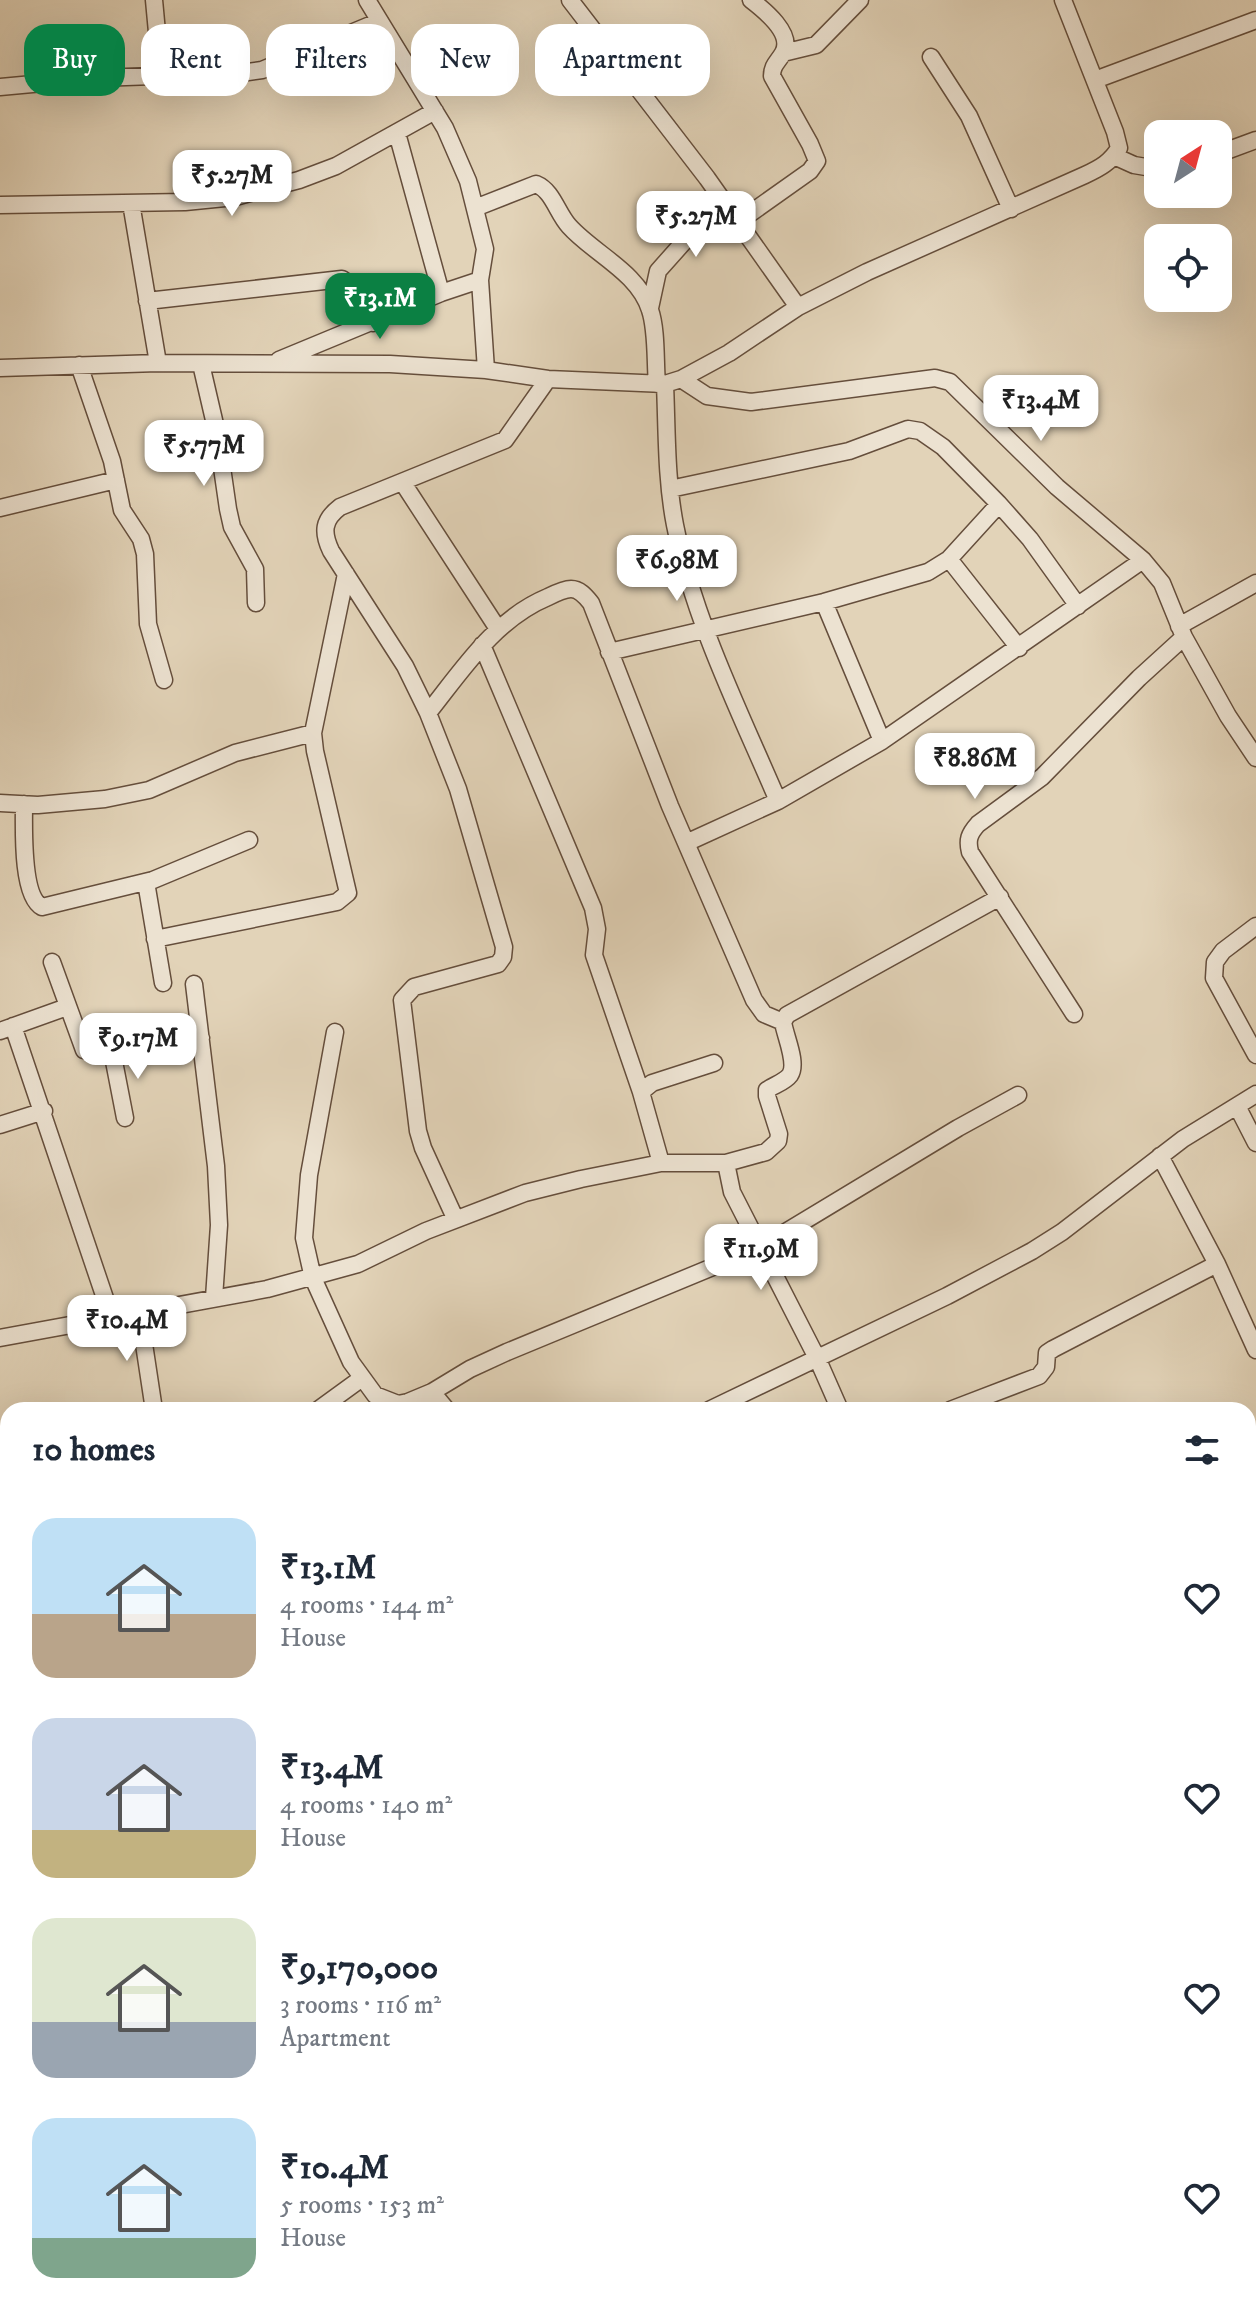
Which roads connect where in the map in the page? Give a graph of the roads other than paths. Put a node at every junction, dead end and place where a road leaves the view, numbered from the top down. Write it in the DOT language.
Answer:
graph roads {
  1 [pos="154,0"];
  2 [pos="367,0"];
  3 [pos="570,0"];
  4 [pos="751,0"];
  5 [pos="860,0"];
  6 [pos="1063,0"];
  7 [pos="1256,20"];
  8 [pos="380,21"];
  9 [pos="156,24"];
  10 [pos="783,53"];
  11 [pos="931,57"];
  12 [pos="250,72"];
  13 [pos="141,76"];
  14 [pos="1095,80"];
  15 [pos="0,87"];
  16 [pos="435,111"];
  17 [pos="397,133"];
  18 [pos="1256,140"];
  19 [pos="1232,149"];
  20 [pos="1114,156"];
  21 [pos="1144,167"];
  22 [pos="722,199"];
  23 [pos="131,203"];
  24 [pos="0,205"];
  25 [pos="475,208"];
  26 [pos="1011,209"];
  27 [pos="738,222"];
  28 [pos="480,280"];
  29 [pos="441,293"];
  30 [pos="147,301"];
  31 [pos="798,307"];
  32 [pos="650,308"];
  33 [pos="373,323"];
  34 [pos="158,363"];
  35 [pos="201,364"];
  36 [pos="79,365"];
  37 [pos="267,365"];
  38 [pos="0,368"];
  39 [pos="486,370"];
  40 [pos="548,379"];
  41 [pos="667,382"];
  42 [pos="116,480"];
  43 [pos="403,483"];
  44 [pos="670,489"];
  45 [pos="999,504"];
  46 [pos="0,508"];
  47 [pos="949,559"];
  48 [pos="1143,560"];
  49 [pos="346,574"];
  50 [pos="1256,583"];
  51 [pos="824,602"];
  52 [pos="256,603"];
  53 [pos="1078,606"];
  54 [pos="498,629"];
  55 [pos="706,631"];
  56 [pos="1181,632"];
  57 [pos="482,645"];
  58 [pos="1019,648"];
  59 [pos="609,652"];
  60 [pos="164,680"];
  61 [pos="428,713"];
  62 [pos="313,733"];
  63 [pos="882,741"];
  64 [pos="1256,758"];
  65 [pos="778,801"];
  66 [pos="0,803"];
  67 [pos="24,804"];
  68 [pos="249,840"];
  69 [pos="686,843"];
  70 [pos="146,882"];
  71 [pos="1000,897"];
  72 [pos="1256,926"];
  73 [pos="155,939"];
  74 [pos="52,962"];
  75 [pos="163,983"];
  76 [pos="194,984"];
  77 [pos="67,1007"];
  78 [pos="1074,1014"];
  79 [pos="783,1022"];
  80 [pos="6,1029"];
  81 [pos="335,1032"];
  82 [pos="201,1038"];
  83 [pos="112,1051"];
  84 [pos="1256,1055"];
  85 [pos="714,1063"];
  86 [pos="641,1092"];
  87 [pos="1256,1094"];
  88 [pos="1018,1095"];
  89 [pos="1237,1106"];
  90 [pos="44,1111"];
  91 [pos="125,1118"];
  92 [pos="0,1125"];
  93 [pos="1256,1143"];
  94 [pos="1160,1156"];
  95 [pos="661,1163"];
  96 [pos="726,1163"];
  97 [pos="455,1218"];
  98 [pos="761,1247"];
  99 [pos="1217,1264"];
  100 [pos="313,1278"];
  101 [pos="214,1298"];
  102 [pos="139,1311"];
  103 [pos="111,1316"];
  104 [pos="0,1338"];
  105 [pos="1256,1350"];
  106 [pos="818,1360"];
  107 [pos="362,1378"];
  108 [pos="432,1392"];
  109 [pos="153,1402"];
  110 [pos="329,1402"];
  111 [pos="393,1402"];
  112 [pos="404,1402"];
  113 [pos="440,1402"];
  114 [pos="726,1402"];
  115 [pos="836,1402"];
  116 [pos="971,1402"];
  117 [pos="0,1577"];
  118 [pos="0,1590"];
  1 -- 9 [label="street"];
  2 -- 8 [label="street"];
  3 -- 22 [label="street"];
  4 -- 10 [label="street"];
  5 -- 10 [label="street"];
  6 -- 14 [label="street"];
  7 -- 14 [label="street"];
  8 -- 12 [label="street"];
  8 -- 16 [label="street"];
  10 -- 27 [label="street"];
  11 -- 26 [label="street"];
  13 -- 15 [label="street"];
  14 -- 20 [label="street"];
  16 -- 17 [label="street"];
  16 -- 25 [label="street"];
  17 -- 23 [label="street"];
  17 -- 29 [label="street"];
  18 -- 19 [label="street"];
  20 -- 21 [label="street"];
  20 -- 26 [label="street"];
  22 -- 27 [label="street"];
  22 -- 32 [label="street"];
  23 -- 24 [label="street"];
  23 -- 30 [label="street"];
  25 -- 28 [label="street"];
  25 -- 32 [label="street"];
  26 -- 31 [label="street"];
  27 -- 31 [label="street"];
  28 -- 29 [label="street"];
  28 -- 39 [label="street"];
  29 -- 33 [label="street"];
  30 -- 33 [label="street"];
  30 -- 34 [label="street"];
  31 -- 41 [label="street"];
  32 -- 41 [label="street"];
  33 -- 37 [label="street"];
  34 -- 35 [label="street"];
  34 -- 36 [label="street"];
  35 -- 37 [label="street"];
  35 -- 52 [label="street"];
  36 -- 38 [label="street"];
  36 -- 42 [label="street"];
  37 -- 39 [label="street"];
  39 -- 40 [label="street"];
  40 -- 41 [label="street"];
  40 -- 43 [label="street"];
  41 -- 44 [label="street"];
  41 -- 48 [label="street"];
  42 -- 46 [label="street"];
  42 -- 60 [label="street"];
  43 -- 49 [label="street"];
  43 -- 54 [label="street"];
  44 -- 45 [label="street"];
  44 -- 55 [label="street"];
  45 -- 47 [label="street"];
  45 -- 53 [label="street"];
  47 -- 51 [label="street"];
  47 -- 58 [label="street"];
  48 -- 53 [label="street"];
  48 -- 56 [label="street"];
  49 -- 61 [label="street"];
  49 -- 62 [label="street"];
  50 -- 56 [label="street"];
  51 -- 55 [label="street"];
  51 -- 63 [label="street"];
  53 -- 58 [label="street"];
  54 -- 57 [label="street"];
  54 -- 59 [label="street"];
  55 -- 59 [label="street"];
  55 -- 65 [label="street"];
  56 -- 64 [label="street"];
  56 -- 71 [label="street"];
  57 -- 61 [label="street"];
  57 -- 86 [label="street"];
  58 -- 63 [label="street"];
  59 -- 69 [label="street"];
  61 -- 97 [label="street"];
  62 -- 67 [label="street"];
  62 -- 73 [label="street"];
  63 -- 65 [label="street"];
  65 -- 69 [label="street"];
  66 -- 67 [label="street"];
  67 -- 70 [label="street"];
  68 -- 70 [label="street"];
  69 -- 79 [label="street"];
  70 -- 73 [label="street"];
  71 -- 78 [label="street"];
  71 -- 79 [label="street"];
  72 -- 84 [label="street"];
  73 -- 75 [label="street"];
  74 -- 77 [label="street"];
  76 -- 82 [label="street"];
  77 -- 80 [label="street"];
  77 -- 83 [label="street"];
  79 -- 96 [label="street"];
  80 -- 90 [label="street"];
  81 -- 100 [label="street"];
  82 -- 83 [label="street"];
  82 -- 101 [label="street"];
  83 -- 91 [label="street"];
  85 -- 86 [label="street"];
  86 -- 95 [label="street"];
  87 -- 89 [label="street"];
  88 -- 98 [label="street"];
  89 -- 93 [label="street"];
  89 -- 94 [label="street"];
  90 -- 92 [label="street"];
  90 -- 103 [label="street"];
  94 -- 99 [label="street"];
  94 -- 106 [label="street"];
  95 -- 96 [label="street"];
  95 -- 97 [label="street"];
  96 -- 98 [label="street"];
  97 -- 100 [label="street"];
  98 -- 106 [label="street"];
  98 -- 108 [label="street"];
  99 -- 105 [label="street"];
  99 -- 116 [label="street"];
  100 -- 101 [label="street"];
  100 -- 107 [label="street"];
  101 -- 102 [label="street"];
  102 -- 103 [label="street"];
  102 -- 109 [label="street"];
  103 -- 104 [label="street"];
  106 -- 114 [label="street"];
  106 -- 115 [label="street"];
  107 -- 110 [label="street"];
  107 -- 111 [label="street"];
  108 -- 112 [label="street"];
  108 -- 113 [label="street"];
  117 -- 118 [label="street"];
}
